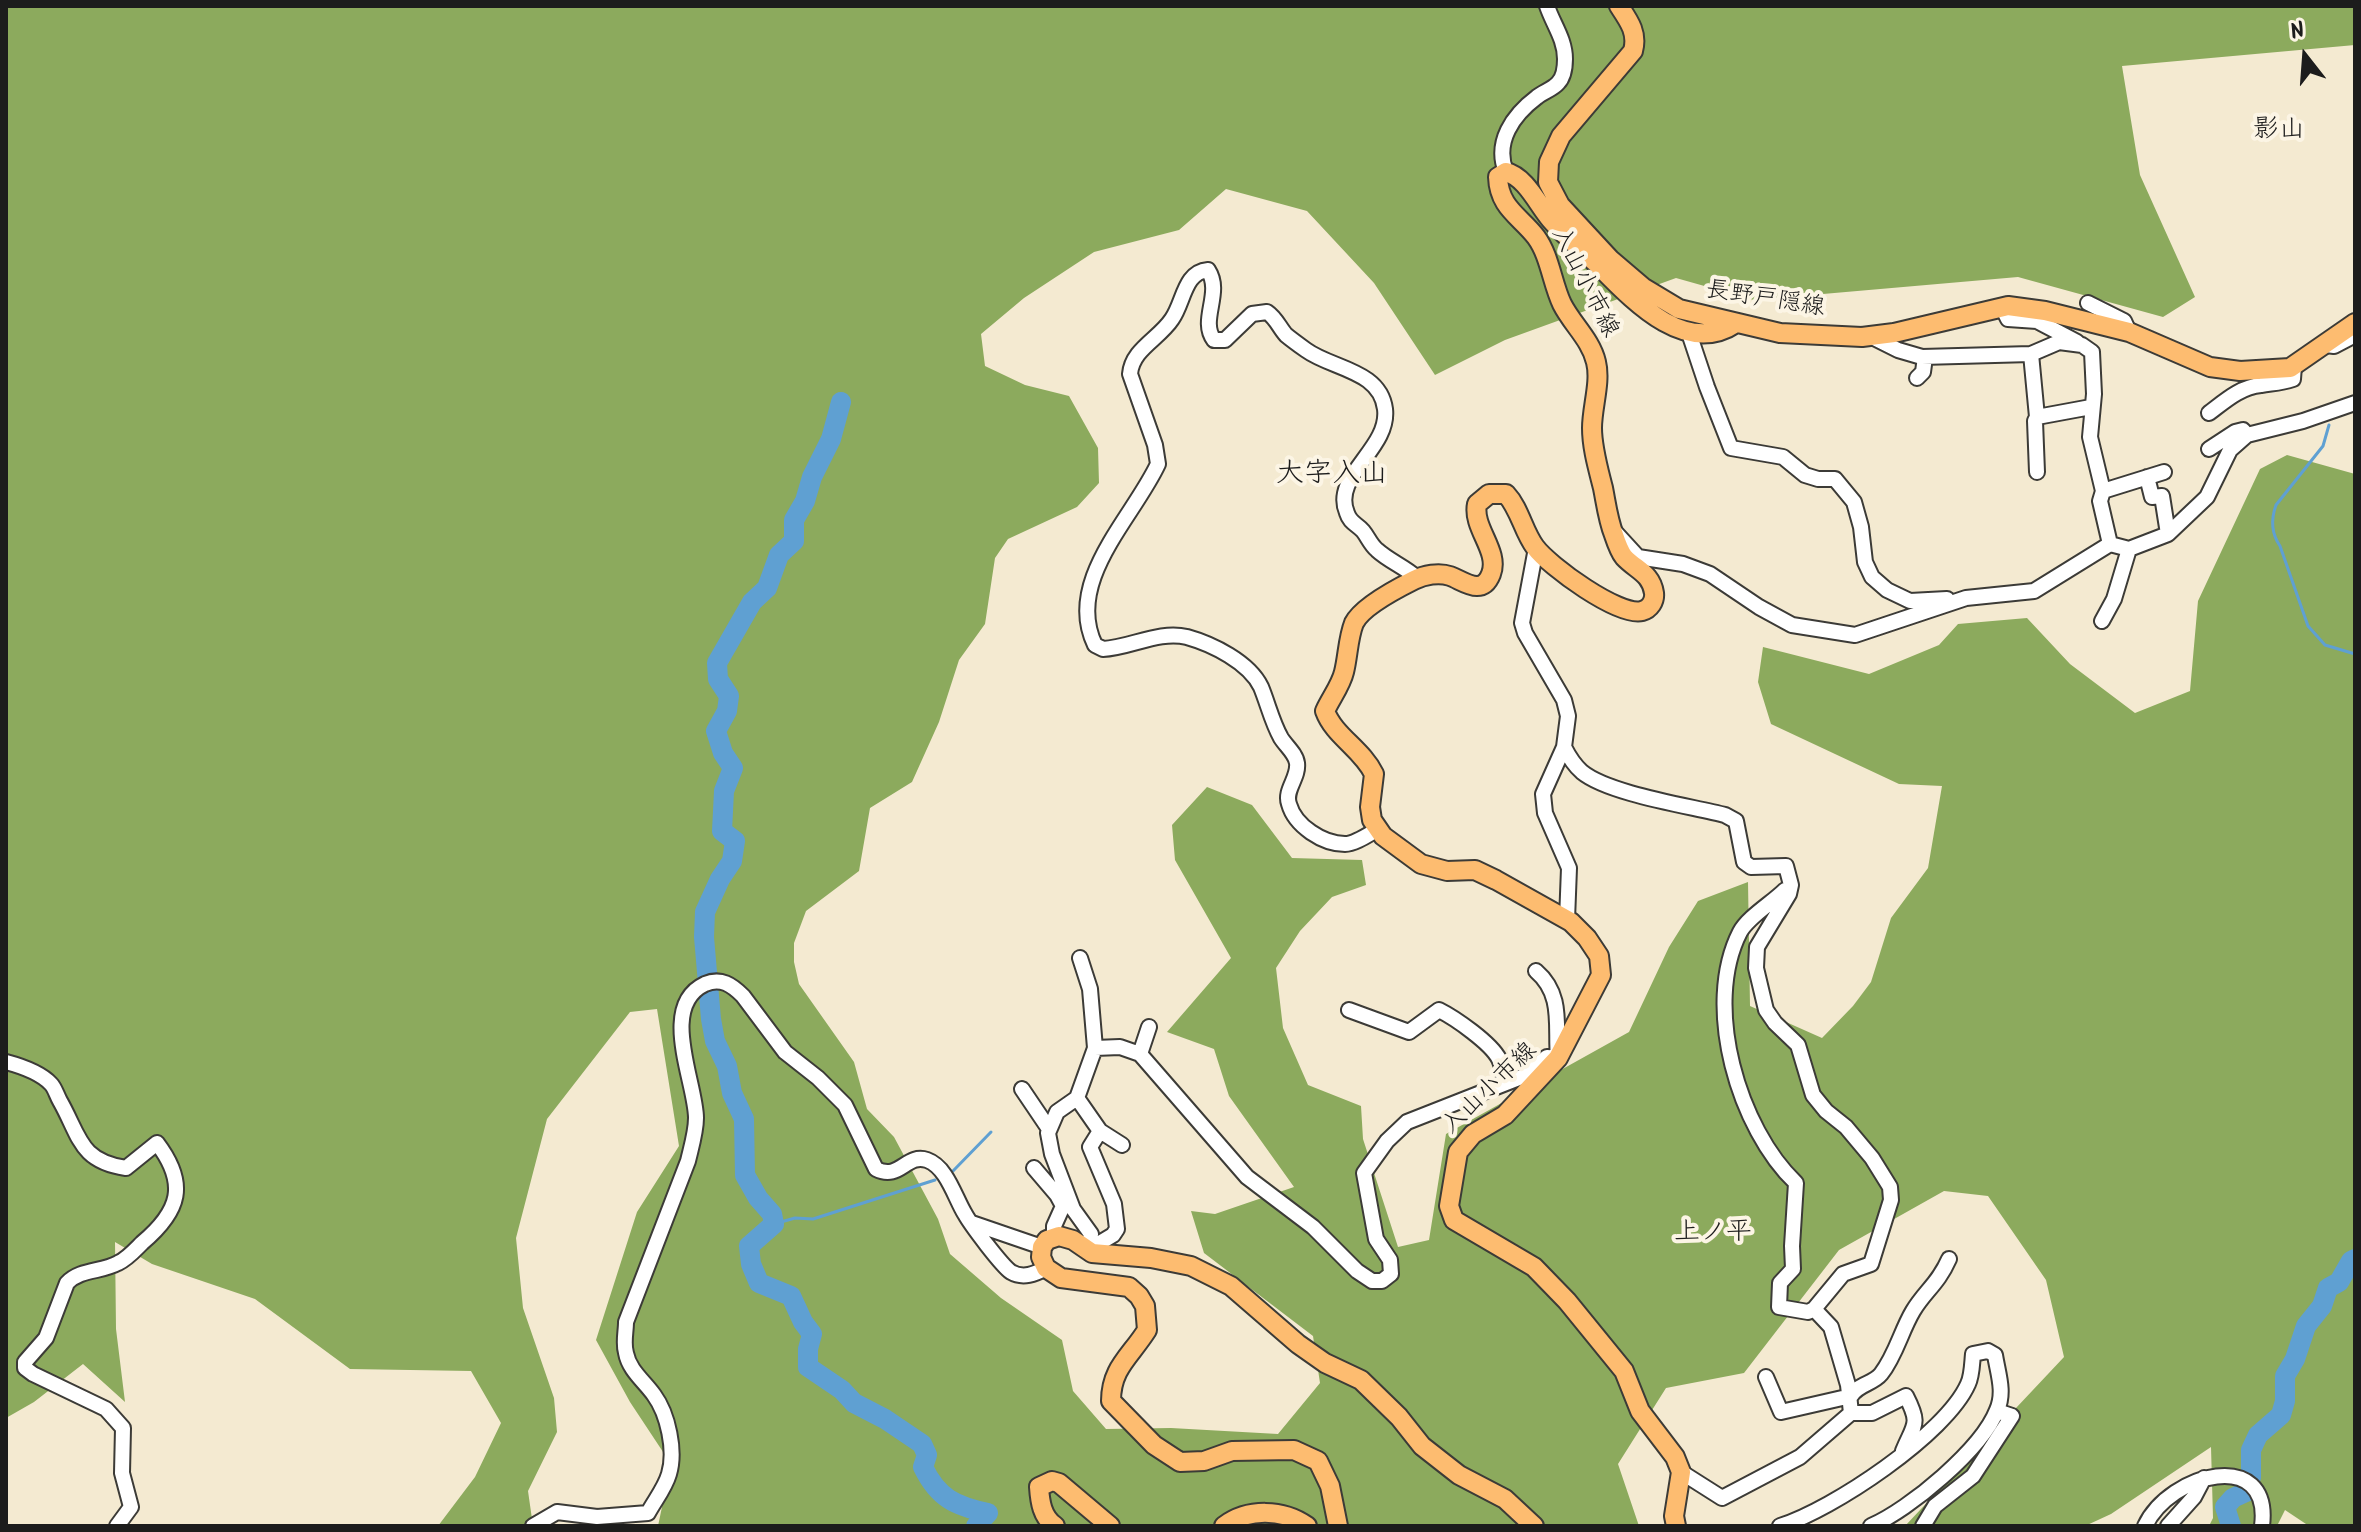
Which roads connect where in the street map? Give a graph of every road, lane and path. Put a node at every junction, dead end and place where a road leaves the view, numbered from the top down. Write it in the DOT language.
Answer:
graph roads {
  1 [pos="1547,6"];
  2 [pos="1619,6"];
  3 [pos="1506,172"];
  4 [pos="2088,303"];
  5 [pos="2002,307"];
  6 [pos="1736,323"];
  7 [pos="1688,330"];
  8 [pos="2129,332"];
  9 [pos="2354,335"];
  10 [pos="1872,337"];
  11 [pos="2082,345"];
  12 [pos="2031,354"];
  13 [pos="1925,357"];
  14 [pos="2294,366"];
  15 [pos="1917,378"];
  16 [pos="2355,403"];
  17 [pos="2091,407"];
  18 [pos="2209,413"];
  19 [pos="2037,417"];
  20 [pos="2247,435"];
  21 [pos="2209,449"];
  22 [pos="2037,472"];
  23 [pos="2164,472"];
  24 [pos="2147,477"];
  25 [pos="2103,491"];
  26 [pos="1613,534"];
  27 [pos="2168,534"];
  28 [pos="2110,544"];
  29 [pos="1536,548"];
  30 [pos="2129,549"];
  31 [pos="1417,578"];
  32 [pos="1966,598"];
  33 [pos="2102,621"];
  34 [pos="1564,747"];
  35 [pos="1378,829"];
  36 [pos="1791,885"];
  37 [pos="1567,920"];
  38 [pos="1080,958"];
  39 [pos="1536,971"];
  40 [pos="1349,1010"];
  41 [pos="1149,1027"];
  42 [pos="1095,1048"];
  43 [pos="1140,1054"];
  44 [pos="1558,1058"];
  45 [pos="6,1062"];
  46 [pos="1504,1084"];
  47 [pos="1022,1089"];
  48 [pos="1077,1098"];
  49 [pos="1049,1129"];
  50 [pos="1100,1131"];
  51 [pos="1122,1145"];
  52 [pos="1034,1168"];
  53 [pos="971,1223"];
  54 [pos="1048,1242"];
  55 [pos="1088,1250"];
  56 [pos="1949,1259"];
  57 [pos="1046,1268"];
  58 [pos="1814,1309"];
  59 [pos="1766,1377"];
  60 [pos="1851,1396"];
  61 [pos="1997,1411"];
  62 [pos="1851,1413"];
  63 [pos="1902,1454"];
  64 [pos="1681,1472"];
  65 [pos="2204,1478"];
  66 [pos="117,1526"];
  67 [pos="533,1526"];
  68 [pos="1055,1526"];
  69 [pos="1110,1526"];
  70 [pos="1224,1526"];
  71 [pos="1307,1526"];
  72 [pos="1338,1526"];
  73 [pos="1534,1526"];
  74 [pos="1676,1526"];
  75 [pos="1780,1526"];
  76 [pos="1871,1526"];
  77 [pos="1923,1526"];
  78 [pos="2145,1526"];
  79 [pos="2168,1526"];
  80 [pos="2262,1526"];
  1 -- 3 [label="street"];
  2 -- 6 [label="main road, 長野戸隠線"];
  3 -- 7 [label="main road, 入山小市線"];
  3 -- 26 [label="main road, 入山小市線"];
  4 -- 8 [label="street"];
  5 -- 8 [label="main road, 長野戸隠線"];
  5 -- 10 [label="main road, 長野戸隠線"];
  5 -- 11 [label="street"];
  6 -- 7 [label="main road, 入山小市線"];
  6 -- 10 [label="main road, 長野戸隠線"];
  7 -- 32 [label="street"];
  8 -- 14 [label="main road, 長野戸隠線"];
  9 -- 14 [label="main road, 長野戸隠線"];
  10 -- 13 [label="street"];
  11 -- 12 [label="street"];
  11 -- 17 [label="street"];
  12 -- 13 [label="street"];
  12 -- 19 [label="street"];
  13 -- 15 [label="street"];
  14 -- 18 [label="street"];
  16 -- 20 [label="street"];
  17 -- 19 [label="street"];
  17 -- 25 [label="street"];
  19 -- 22 [label="street"];
  20 -- 21 [label="street"];
  20 -- 27 [label="street"];
  23 -- 24 [label="street"];
  24 -- 25 [label="street"];
  24 -- 27 [label="street"];
  25 -- 28 [label="street"];
  26 -- 29 [label="main road, 入山小市線"];
  26 -- 32 [label="street"];
  27 -- 30 [label="street"];
  28 -- 30 [label="street"];
  28 -- 32 [label="street"];
  29 -- 31 [label="main road, 入山小市線"];
  29 -- 34 [label="street"];
  30 -- 33 [label="street"];
  31 -- 35 [label="main road"];
  31 -- 35 [label="street"];
  34 -- 36 [label="street"];
  34 -- 37 [label="street"];
  35 -- 37 [label="main road, 入山小市線"];
  36 -- 58 [label="street"];
  36 -- 58 [label="street"];
  37 -- 44 [label="main road, 入山小市線"];
  38 -- 42 [label="street"];
  39 -- 44 [label="street"];
  40 -- 46 [label="street"];
  41 -- 43 [label="street"];
  42 -- 43 [label="street"];
  42 -- 48 [label="street"];
  43 -- 46 [label="street"];
  44 -- 46 [label="street"];
  44 -- 64 [label="main road, 入山小市線"];
  45 -- 66 [label="street"];
  47 -- 49 [label="street"];
  48 -- 49 [label="street"];
  48 -- 50 [label="street"];
  49 -- 55 [label="street"];
  50 -- 51 [label="street"];
  50 -- 55 [label="street"];
  52 -- 54 [label="street"];
  53 -- 54 [label="street"];
  53 -- 57 [label="street"];
  53 -- 67 [label="street"];
  54 -- 55 [label="main road"];
  54 -- 57 [label="main road"];
  55 -- 73 [label="main road"];
  56 -- 60 [label="street"];
  57 -- 72 [label="main road"];
  58 -- 60 [label="street"];
  59 -- 60 [label="street"];
  60 -- 62 [label="street"];
  61 -- 63 [label="street"];
  61 -- 76 [label="street"];
  61 -- 77 [label="street"];
  62 -- 63 [label="street"];
  62 -- 64 [label="street"];
  63 -- 75 [label="street"];
  64 -- 74 [label="main road"];
  65 -- 78 [label="street"];
  65 -- 79 [label="street"];
  65 -- 80 [label="street"];
  68 -- 69 [label="main road"];
  70 -- 71 [label="main road"];
}
